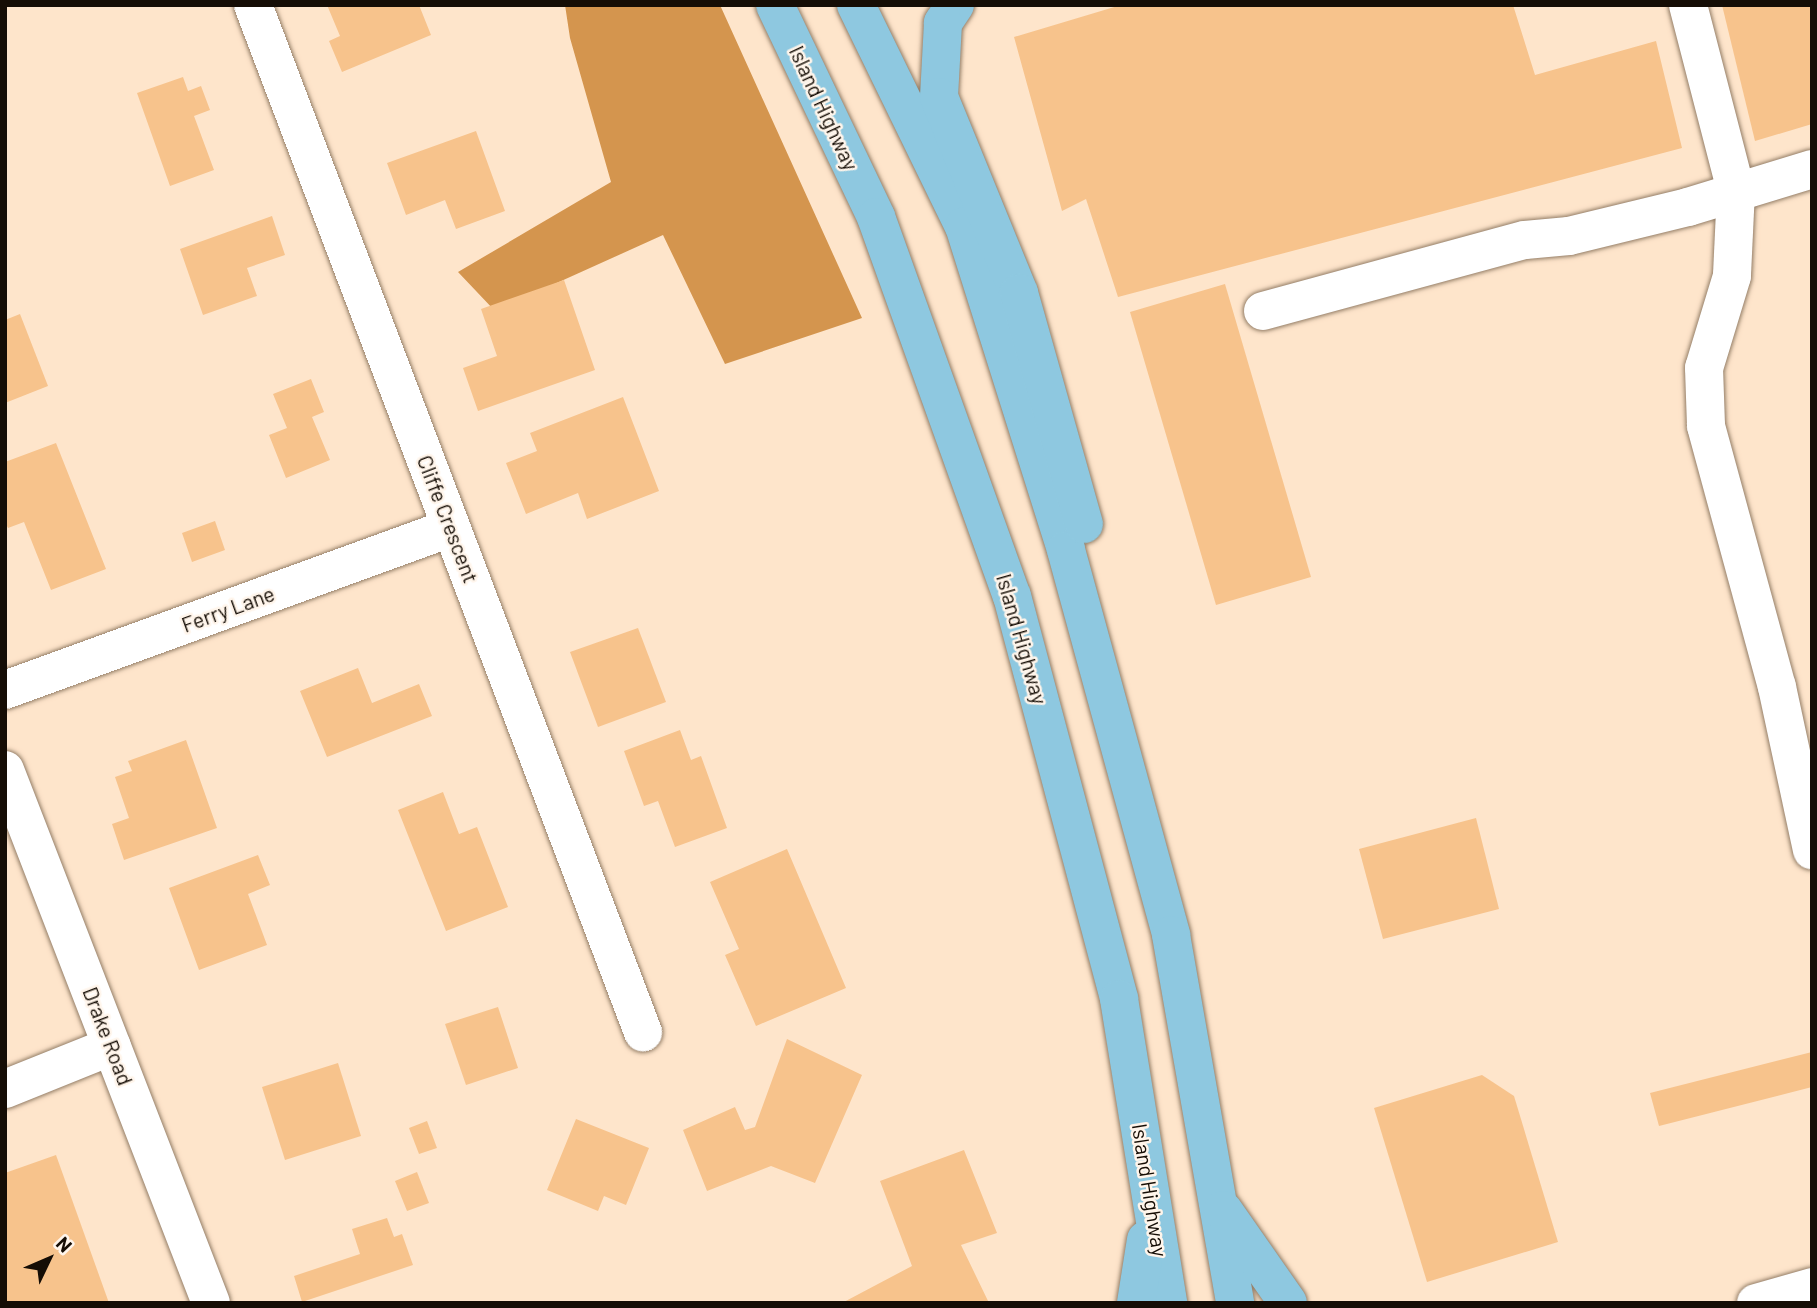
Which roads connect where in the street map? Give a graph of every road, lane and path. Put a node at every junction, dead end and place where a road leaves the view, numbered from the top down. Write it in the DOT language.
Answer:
graph roads {
  1 [pos="253,5"];
  2 [pos="856,5"];
  3 [pos="955,5"];
  4 [pos="1688,5"];
  5 [pos="783,7"];
  6 [pos="1812,169"];
  7 [pos="1736,190"];
  8 [pos="1263,311"];
  9 [pos="451,528"];
  10 [pos="5,690"];
  11 [pos="1106,699"];
  12 [pos="5,770"];
  13 [pos="1812,850"];
  14 [pos="643,1032"];
  15 [pos="112,1046"];
  16 [pos="5,1089"];
  17 [pos="1152,1200"];
  18 [pos="1216,1201"];
  19 [pos="1812,1287"];
  20 [pos="211,1303"];
  21 [pos="1136,1303"];
  22 [pos="1168,1303"];
  23 [pos="1235,1303"];
  24 [pos="1288,1303"];
  25 [pos="1756,1303"];
  1 -- 9 [label="street, Cliffe Crescent"];
  2 -- 11 [label="main road"];
  3 -- 11 [label="main road"];
  4 -- 7 [label="street"];
  5 -- 17 [label="main road, Island Highway"];
  6 -- 7 [label="street"];
  7 -- 8 [label="street"];
  7 -- 13 [label="street"];
  9 -- 10 [label="street, Ferry Lane"];
  9 -- 14 [label="street, Cliffe Crescent"];
  11 -- 18 [label="main road"];
  12 -- 15 [label="street, Drake Road"];
  15 -- 16 [label="street"];
  15 -- 20 [label="street, Drake Road"];
  17 -- 21 [label="main road"];
  17 -- 22 [label="main road, Island Highway"];
  18 -- 23 [label="main road"];
  18 -- 24 [label="main road"];
  19 -- 25 [label="street"];
}
